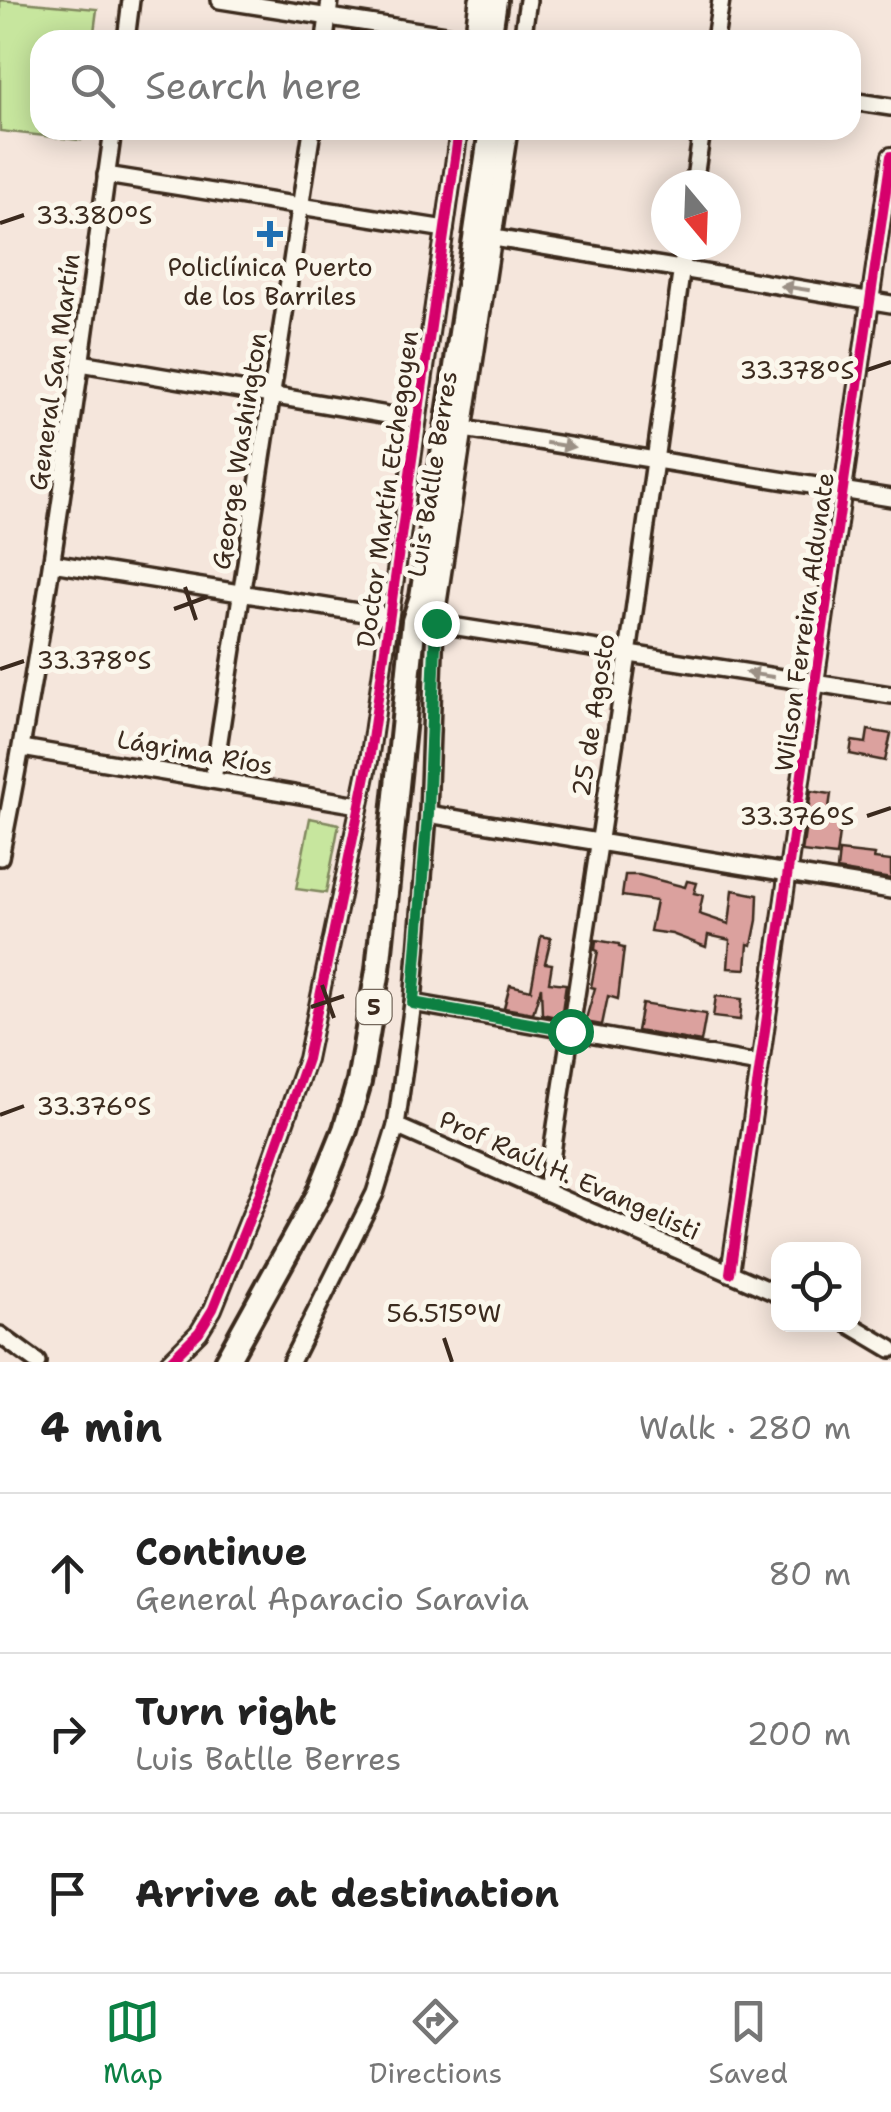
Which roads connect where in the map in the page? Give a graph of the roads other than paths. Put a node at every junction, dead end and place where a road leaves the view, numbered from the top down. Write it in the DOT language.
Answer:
graph roads {
  1 [pos="131,0"];
  2 [pos="220,0"];
  3 [pos="478,0"];
  4 [pos="495,0"];
  5 [pos="511,0"];
  6 [pos="528,0"];
  7 [pos="721,0"];
  8 [pos="329,8"];
  9 [pos="127,30"];
  10 [pos="429,30"];
  11 [pos="475,30"];
  12 [pos="491,30"];
  13 [pos="506,30"];
  14 [pos="524,30"];
  15 [pos="716,30"];
  16 [pos="861,104"];
  17 [pos="891,108"];
  18 [pos="111,140"];
  19 [pos="311,140"];
  20 [pos="458,140"];
  21 [pos="476,140"];
  22 [pos="490,140"];
  23 [pos="508,140"];
  24 [pos="701,140"];
  25 [pos="891,156"];
  26 [pos="696,170"];
  27 [pos="106,174"];
  28 [pos="302,206"];
  29 [pos="445,228"];
  30 [pos="494,238"];
  31 [pos="684,260"];
  32 [pos="682,270"];
  33 [pos="871,301"];
  34 [pos="891,304"];
  35 [pos="81,363"];
  36 [pos="273,396"];
  37 [pos="416,420"];
  38 [pos="464,429"];
  39 [pos="653,460"];
  40 [pos="844,490"];
  41 [pos="891,498"];
  42 [pos="52,564"];
  43 [pos="242,595"];
  44 [pos="389,617"];
  45 [pos="425,622"];
  46 [pos="628,655"];
  47 [pos="816,684"];
  48 [pos="891,695"];
  49 [pos="22,748"];
  50 [pos="212,780"];
  51 [pos="359,806"];
  52 [pos="428,814"];
  53 [pos="599,842"];
  54 [pos="0,857"];
  55 [pos="786,874"];
  56 [pos="891,890"];
  57 [pos="413,1003"];
  58 [pos="570,1031"];
  59 [pos="759,1064"];
  60 [pos="396,1126"];
  61 [pos="546,1192"];
  62 [pos="730,1273"];
  63 [pos="771,1291"];
  64 [pos="861,1331"];
  65 [pos="0,1335"];
  66 [pos="891,1349"];
  67 [pos="37,1362"];
  68 [pos="169,1362"];
  69 [pos="226,1362"];
  70 [pos="290,1362"];
  1 -- 9 [label="street"];
  2 -- 8 [label="street"];
  3 -- 11 [label="street"];
  4 -- 12 [label="highway"];
  5 -- 13 [label="highway"];
  6 -- 14 [label="street"];
  7 -- 15 [label="street"];
  8 -- 10 [label="street"];
  16 -- 17 [label="street"];
  18 -- 27 [label="street, General San Martín"];
  19 -- 28 [label="street, George Washington"];
  20 -- 29 [label="street, Doctor Martín Etchegoyen"];
  21 -- 45 [label="highway, 5"];
  22 -- 45 [label="highway, 5"];
  23 -- 30 [label="street, Luis Batlle Berres"];
  24 -- 26 [label="street"];
  25 -- 33 [label="street, Wilson Ferreira Aldunate"];
  27 -- 28 [label="street"];
  27 -- 35 [label="street, General San Martín"];
  28 -- 29 [label="street"];
  28 -- 36 [label="street, George Washington"];
  29 -- 37 [label="street, Doctor Martín Etchegoyen"];
  30 -- 32 [label="street"];
  30 -- 38 [label="street, Luis Batlle Berres"];
  31 -- 32 [label="street, 25 de Agosto"];
  33 -- 32 [label="street, one-way"];
  32 -- 39 [label="street, 25 de Agosto"];
  33 -- 34 [label="street"];
  33 -- 40 [label="street, Wilson Ferreira Aldunate"];
  35 -- 36 [label="street"];
  35 -- 42 [label="street, General San Martín"];
  36 -- 37 [label="street"];
  36 -- 43 [label="street, George Washington"];
  37 -- 44 [label="street, Doctor Martín Etchegoyen"];
  38 -- 39 [label="street, one-way"];
  38 -- 45 [label="street, Luis Batlle Berres"];
  39 -- 40 [label="street"];
  39 -- 46 [label="street, 25 de Agosto"];
  40 -- 41 [label="street"];
  40 -- 47 [label="street, Wilson Ferreira Aldunate"];
  42 -- 43 [label="street"];
  42 -- 49 [label="street, General San Martín"];
  43 -- 44 [label="street"];
  43 -- 50 [label="street, George Washington"];
  44 -- 51 [label="street, Doctor Martín Etchegoyen"];
  45 -- 46 [label="street"];
  45 -- 52 [label="street, Luis Batlle Berres"];
  45 -- 69 [label="highway, 5"];
  47 -- 46 [label="street, one-way"];
  46 -- 53 [label="street, 25 de Agosto"];
  47 -- 48 [label="street"];
  47 -- 55 [label="street, Wilson Ferreira Aldunate"];
  49 -- 50 [label="street, Lágrima Ríos"];
  49 -- 54 [label="street, General San Martín"];
  50 -- 51 [label="street, Lágrima Ríos"];
  51 -- 68 [label="street, Doctor Martín Etchegoyen"];
  52 -- 53 [label="street"];
  52 -- 57 [label="street, Luis Batlle Berres"];
  53 -- 55 [label="street"];
  53 -- 58 [label="street, 25 de Agosto"];
  55 -- 56 [label="street"];
  55 -- 59 [label="street, Wilson Ferreira Aldunate"];
  57 -- 58 [label="street"];
  57 -- 60 [label="street, Luis Batlle Berres"];
  58 -- 59 [label="street"];
  58 -- 61 [label="street, 25 de Agosto"];
  59 -- 62 [label="street, Wilson Ferreira Aldunate"];
  60 -- 61 [label="street, Prof Raúl H. Evangelisti"];
  60 -- 70 [label="street, Luis Batlle Berres"];
  61 -- 62 [label="street, Prof Raúl H. Evangelisti"];
  62 -- 63 [label="street, Prof Raúl H. Evangelisti"];
  64 -- 66 [label="street"];
  65 -- 67 [label="street"];
}
